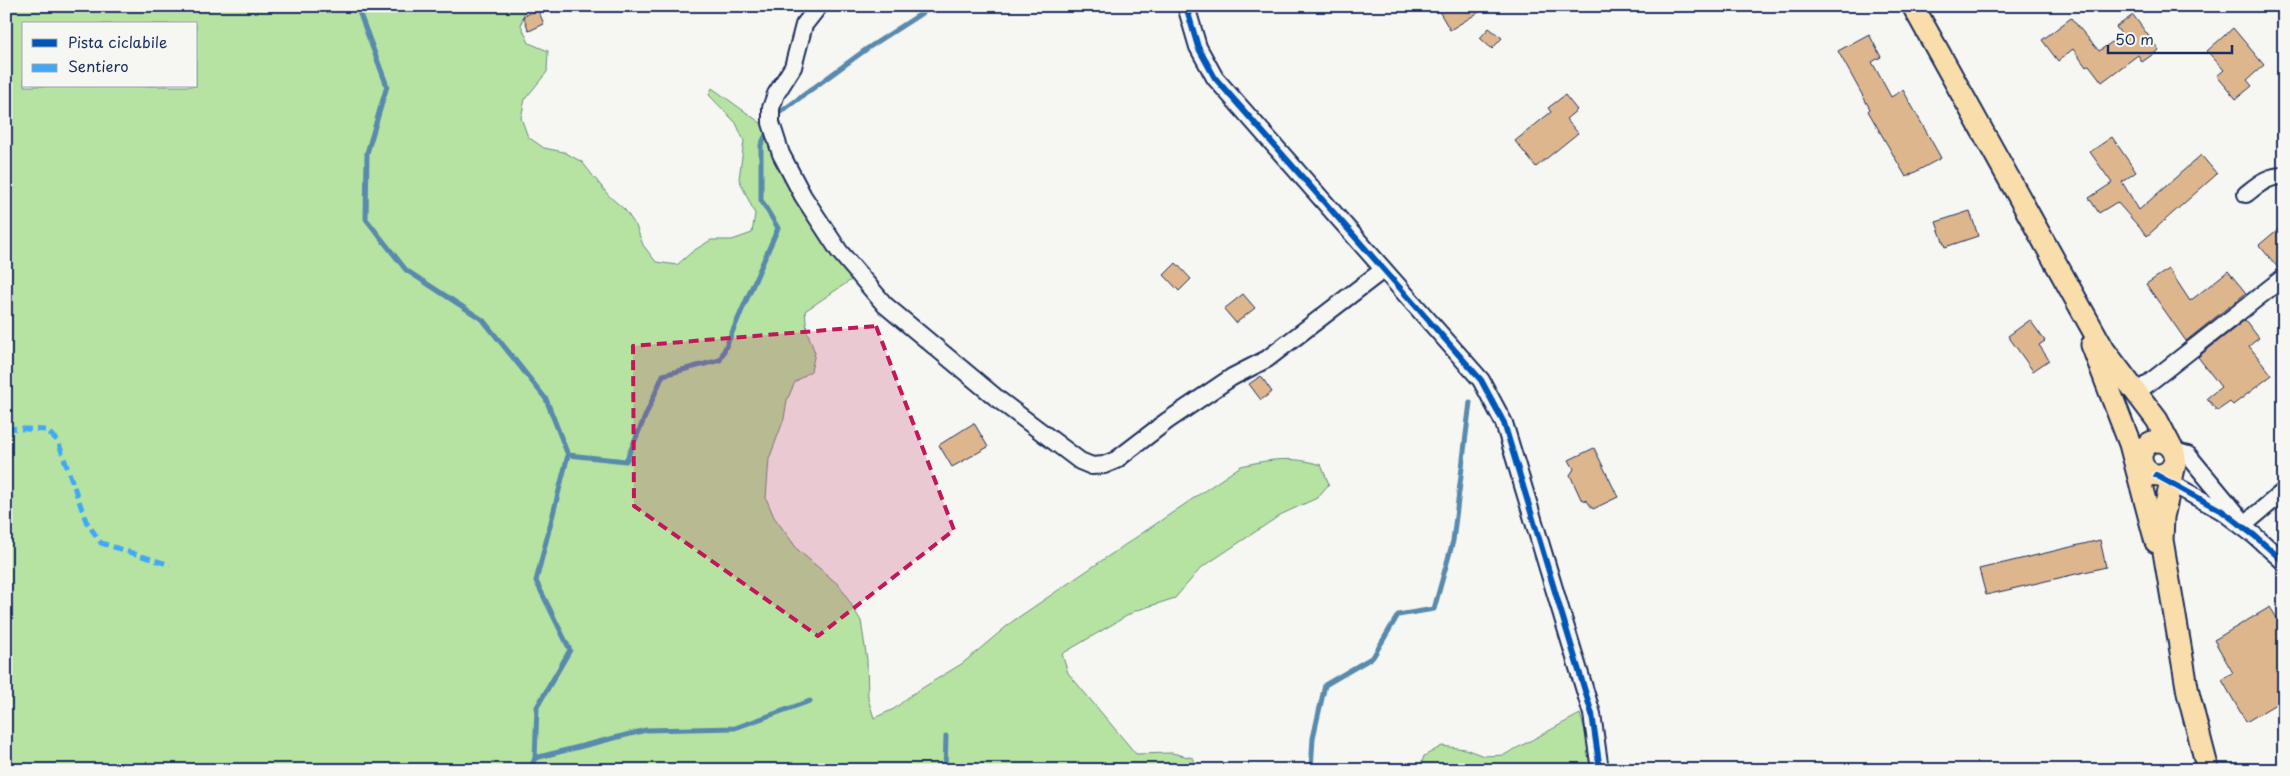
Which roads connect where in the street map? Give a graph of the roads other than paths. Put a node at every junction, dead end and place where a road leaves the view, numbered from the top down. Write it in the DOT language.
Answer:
graph roads {
  1 [pos="819,6"];
  2 [pos="1186,6"];
  3 [pos="1913,6"];
  4 [pos="2284,176"];
  5 [pos="2246,194"];
  6 [pos="1383,270"];
  7 [pos="2284,277"];
  8 [pos="2072,295"];
  9 [pos="2136,393"];
  10 [pos="2159,463"];
  11 [pos="2284,490"];
  12 [pos="2194,495"];
  13 [pos="2165,510"];
  14 [pos="2250,530"];
  15 [pos="2284,562"];
  16 [pos="2167,576"];
  17 [pos="1600,770"];
  18 [pos="2208,770"];
  1 -- 6 [label="street"];
  2 -- 6 [label="street"];
  3 -- 8 [label="main road"];
  4 -- 5 [label="street"];
  6 -- 17 [label="street"];
  7 -- 9 [label="street"];
  8 -- 9 [label="main road"];
  8 -- 10 [label="main road"];
  9 -- 10 [label="main road"];
  10 -- 12 [label="street"];
  10 -- 13 [label="main road"];
  10 -- 14 [label="street"];
  10 -- 16 [label="main road"];
  11 -- 14 [label="street"];
  12 -- 13 [label="street"];
  12 -- 14 [label="street"];
  13 -- 16 [label="main road"];
  14 -- 15 [label="street"];
  16 -- 18 [label="main road"];
}
